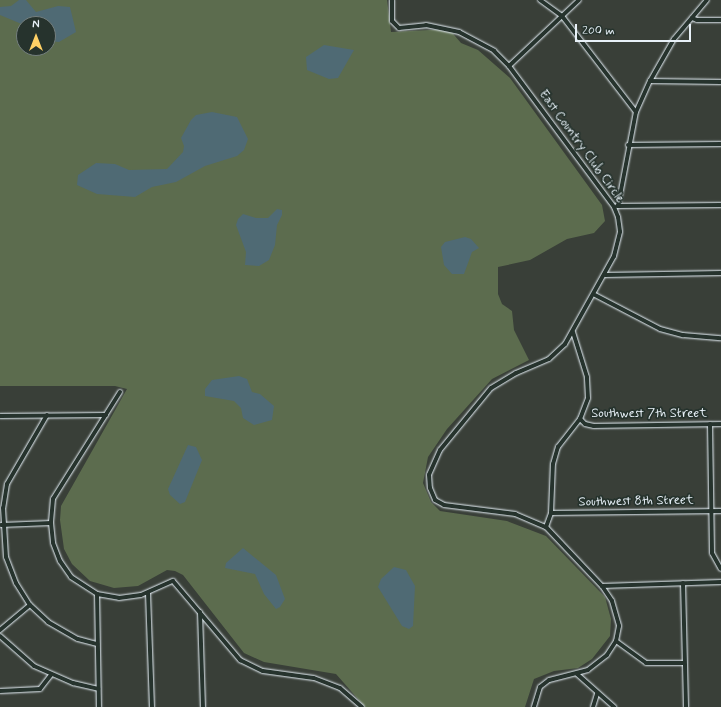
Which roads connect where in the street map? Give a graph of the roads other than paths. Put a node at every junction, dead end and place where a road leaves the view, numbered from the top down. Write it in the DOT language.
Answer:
graph roads {
  1 [pos="392,0"];
  2 [pos="540,0"];
  3 [pos="578,0"];
  4 [pos="707,0"];
  5 [pos="562,16"];
  6 [pos="692,18"];
  7 [pos="721,20"];
  8 [pos="509,66"];
  9 [pos="650,81"];
  10 [pos="721,82"];
  11 [pos="636,112"];
  12 [pos="721,144"];
  13 [pos="628,145"];
  14 [pos="721,205"];
  15 [pos="616,206"];
  16 [pos="721,274"];
  17 [pos="605,275"];
  18 [pos="595,295"];
  19 [pos="573,332"];
  20 [pos="721,338"];
  21 [pos="120,392"];
  22 [pos="47,415"];
  23 [pos="106,415"];
  24 [pos="0,416"];
  25 [pos="580,419"];
  26 [pos="710,424"];
  27 [pos="721,424"];
  28 [pos="712,511"];
  29 [pos="721,511"];
  30 [pos="551,513"];
  31 [pos="51,523"];
  32 [pos="1,525"];
  33 [pos="546,527"];
  34 [pos="721,569"];
  35 [pos="721,582"];
  36 [pos="683,583"];
  37 [pos="602,586"];
  38 [pos="148,593"];
  39 [pos="97,594"];
  40 [pos="30,605"];
  41 [pos="200,612"];
  42 [pos="0,630"];
  43 [pos="0,636"];
  44 [pos="616,642"];
  45 [pos="97,644"];
  46 [pos="684,663"];
  47 [pos="577,674"];
  48 [pos="51,675"];
  49 [pos="98,689"];
  50 [pos="0,691"];
  51 [pos="597,694"];
  52 [pos="99,707"];
  53 [pos="152,707"];
  54 [pos="203,707"];
  55 [pos="362,707"];
  56 [pos="534,707"];
  57 [pos="593,707"];
  58 [pos="614,707"];
  59 [pos="686,707"];
  1 -- 8 [label="street, East Country Club Circle"];
  2 -- 5 [label="street"];
  3 -- 5 [label="street"];
  4 -- 6 [label="street"];
  5 -- 8 [label="street"];
  5 -- 11 [label="street"];
  6 -- 7 [label="street"];
  6 -- 9 [label="street"];
  8 -- 15 [label="street, East Country Club Circle"];
  9 -- 10 [label="street"];
  9 -- 11 [label="street"];
  11 -- 13 [label="street"];
  12 -- 13 [label="street"];
  13 -- 15 [label="street"];
  14 -- 15 [label="street"];
  15 -- 17 [label="street, East Country Club Circle"];
  16 -- 17 [label="street"];
  17 -- 18 [label="street, East Country Club Circle"];
  18 -- 19 [label="street, East Country Club Circle"];
  18 -- 20 [label="street"];
  19 -- 25 [label="street"];
  19 -- 33 [label="street, East Country Club Circle"];
  21 -- 23 [label="street"];
  22 -- 23 [label="street"];
  22 -- 24 [label="street"];
  22 -- 32 [label="street"];
  23 -- 31 [label="street"];
  25 -- 26 [label="street, Southwest 7th Street"];
  25 -- 30 [label="street"];
  26 -- 27 [label="street, Southwest 7th Street"];
  26 -- 28 [label="street"];
  28 -- 29 [label="street, Southwest 8th Street"];
  28 -- 30 [label="street, Southwest 8th Street"];
  28 -- 34 [label="street"];
  30 -- 33 [label="street"];
  31 -- 32 [label="street"];
  31 -- 39 [label="street"];
  32 -- 40 [label="street"];
  33 -- 37 [label="street, East Country Club Circle"];
  35 -- 36 [label="street"];
  36 -- 37 [label="street"];
  36 -- 46 [label="street"];
  37 -- 44 [label="street, East Country Club Circle"];
  38 -- 39 [label="street"];
  38 -- 41 [label="street"];
  38 -- 53 [label="street"];
  39 -- 45 [label="street"];
  40 -- 42 [label="street"];
  40 -- 45 [label="street"];
  41 -- 54 [label="street"];
  41 -- 55 [label="street"];
  43 -- 48 [label="street"];
  44 -- 46 [label="street"];
  44 -- 47 [label="street"];
  45 -- 49 [label="street"];
  46 -- 59 [label="street"];
  47 -- 51 [label="street"];
  47 -- 56 [label="street"];
  48 -- 49 [label="street"];
  48 -- 50 [label="street"];
  49 -- 52 [label="street"];
  51 -- 57 [label="street"];
  51 -- 58 [label="street"];
}
